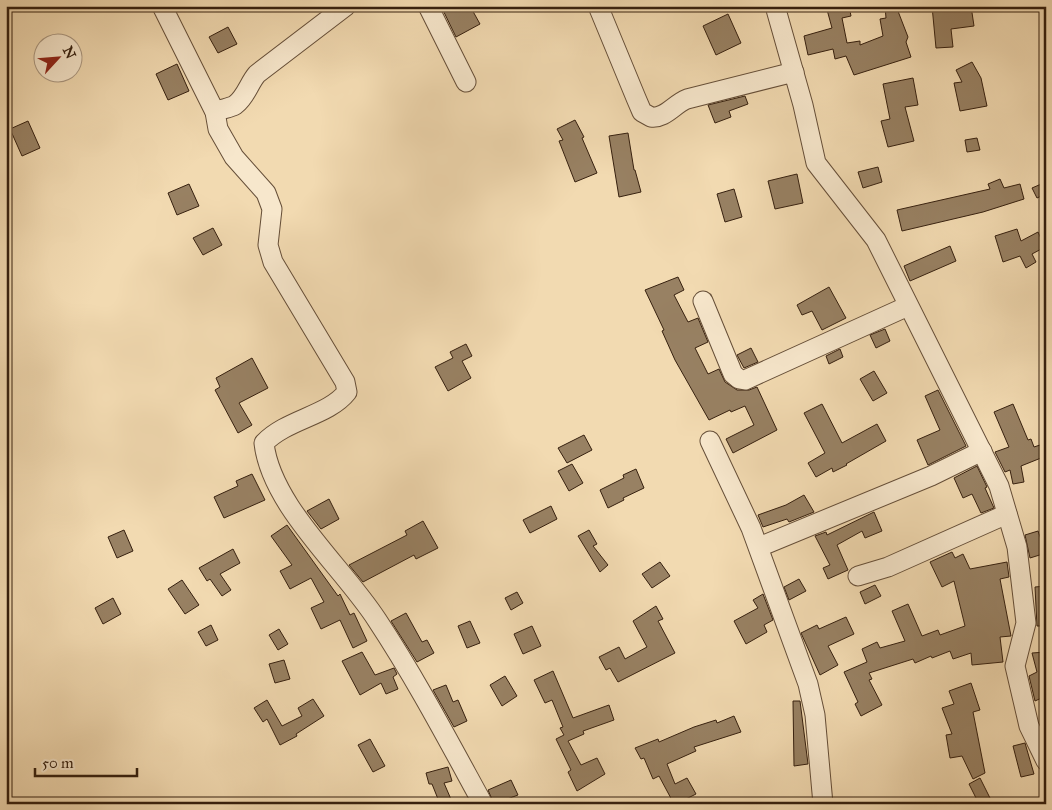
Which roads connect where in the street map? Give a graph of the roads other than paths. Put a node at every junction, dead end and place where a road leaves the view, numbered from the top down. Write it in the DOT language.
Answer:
graph roads {
  1 [pos="162,6"];
  2 [pos="346,6"];
  3 [pos="428,6"];
  4 [pos="598,6"];
  5 [pos="775,6"];
  6 [pos="794,72"];
  7 [pos="466,82"];
  8 [pos="215,112"];
  9 [pos="703,301"];
  10 [pos="908,306"];
  11 [pos="710,441"];
  12 [pos="982,451"];
  13 [pos="1007,514"];
  14 [pos="759,547"];
  15 [pos="858,576"];
  16 [pos="1046,761"];
  17 [pos="483,804"];
  18 [pos="823,804"];
  1 -- 8 [label="street"];
  2 -- 8 [label="street"];
  3 -- 7 [label="street"];
  4 -- 6 [label="street"];
  5 -- 6 [label="street"];
  6 -- 10 [label="street"];
  8 -- 17 [label="street"];
  9 -- 10 [label="street"];
  10 -- 12 [label="street"];
  11 -- 14 [label="street"];
  12 -- 13 [label="street"];
  12 -- 14 [label="street"];
  13 -- 15 [label="street"];
  13 -- 16 [label="street"];
  14 -- 18 [label="street"];
}
